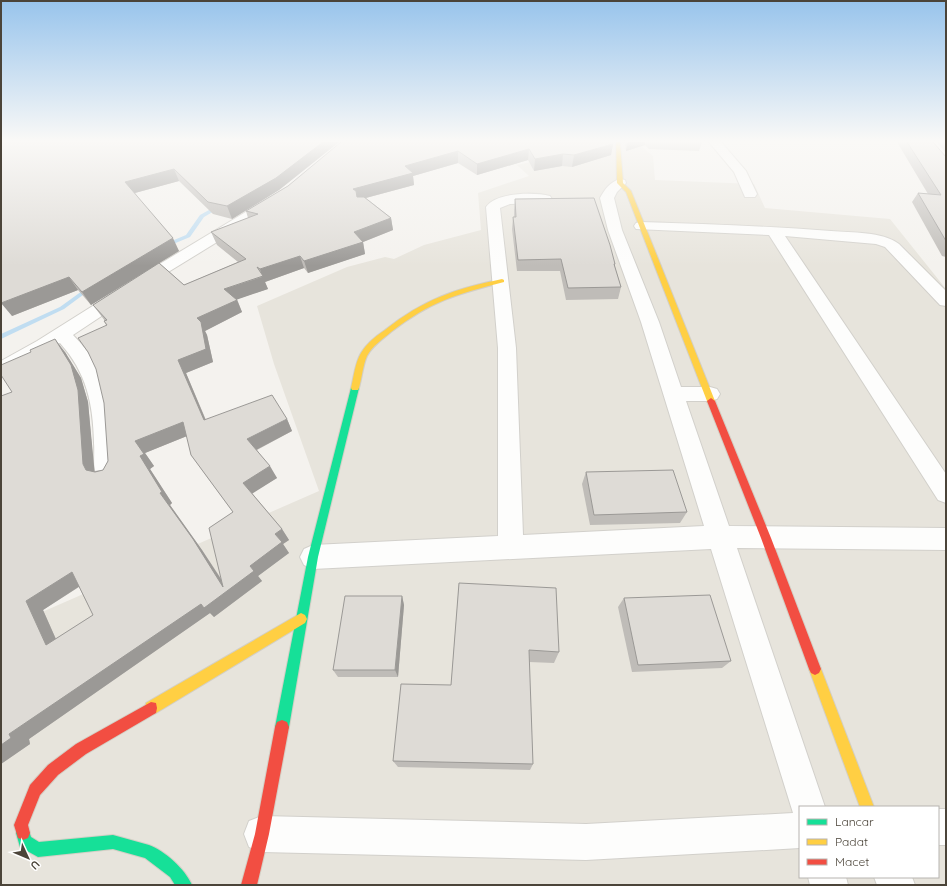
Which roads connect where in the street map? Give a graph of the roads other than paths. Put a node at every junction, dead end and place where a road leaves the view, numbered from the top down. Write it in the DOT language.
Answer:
graph roads {
  1 [pos="613,183"];
  2 [pos="745,183"];
  3 [pos="285,194"];
  4 [pos="612,194"];
  5 [pos="750,194"];
  6 [pos="560,199"];
  7 [pos="641,226"];
  8 [pos="774,231"];
  9 [pos="502,281"];
  10 [pos="946,301"];
  11 [pos="61,334"];
  12 [pos="1,369"];
  13 [pos="673,394"];
  14 [pos="710,394"];
  15 [pos="106,473"];
  16 [pos="946,493"];
  17 [pos="720,537"];
  18 [pos="766,538"];
  19 [pos="946,539"];
  20 [pos="512,547"];
  21 [pos="313,557"];
  22 [pos="301,619"];
  23 [pos="808,806"];
  24 [pos="867,806"];
  25 [pos="799,830"];
  26 [pos="262,834"];
  27 [pos="184,885"];
  28 [pos="249,885"];
  1 -- 4 [label="street"];
  2 -- 5 [label="street"];
  3 -- 11 [label="street"];
  4 -- 7 [label="street"];
  4 -- 13 [label="street"];
  6 -- 9 [label="street"];
  7 -- 8 [label="street"];
  7 -- 14 [label="street"];
  8 -- 10 [label="street"];
  8 -- 16 [label="street"];
  9 -- 20 [label="street"];
  9 -- 21 [label="street"];
  11 -- 12 [label="street"];
  11 -- 15 [label="street"];
  13 -- 14 [label="street"];
  13 -- 17 [label="street"];
  14 -- 18 [label="street"];
  17 -- 18 [label="street"];
  17 -- 20 [label="street"];
  17 -- 23 [label="street"];
  18 -- 19 [label="street"];
  18 -- 24 [label="street"];
  20 -- 21 [label="street"];
  21 -- 22 [label="street"];
  22 -- 26 [label="street"];
  22 -- 27 [label="street"];
  25 -- 26 [label="street"];
  26 -- 28 [label="street"];
}
